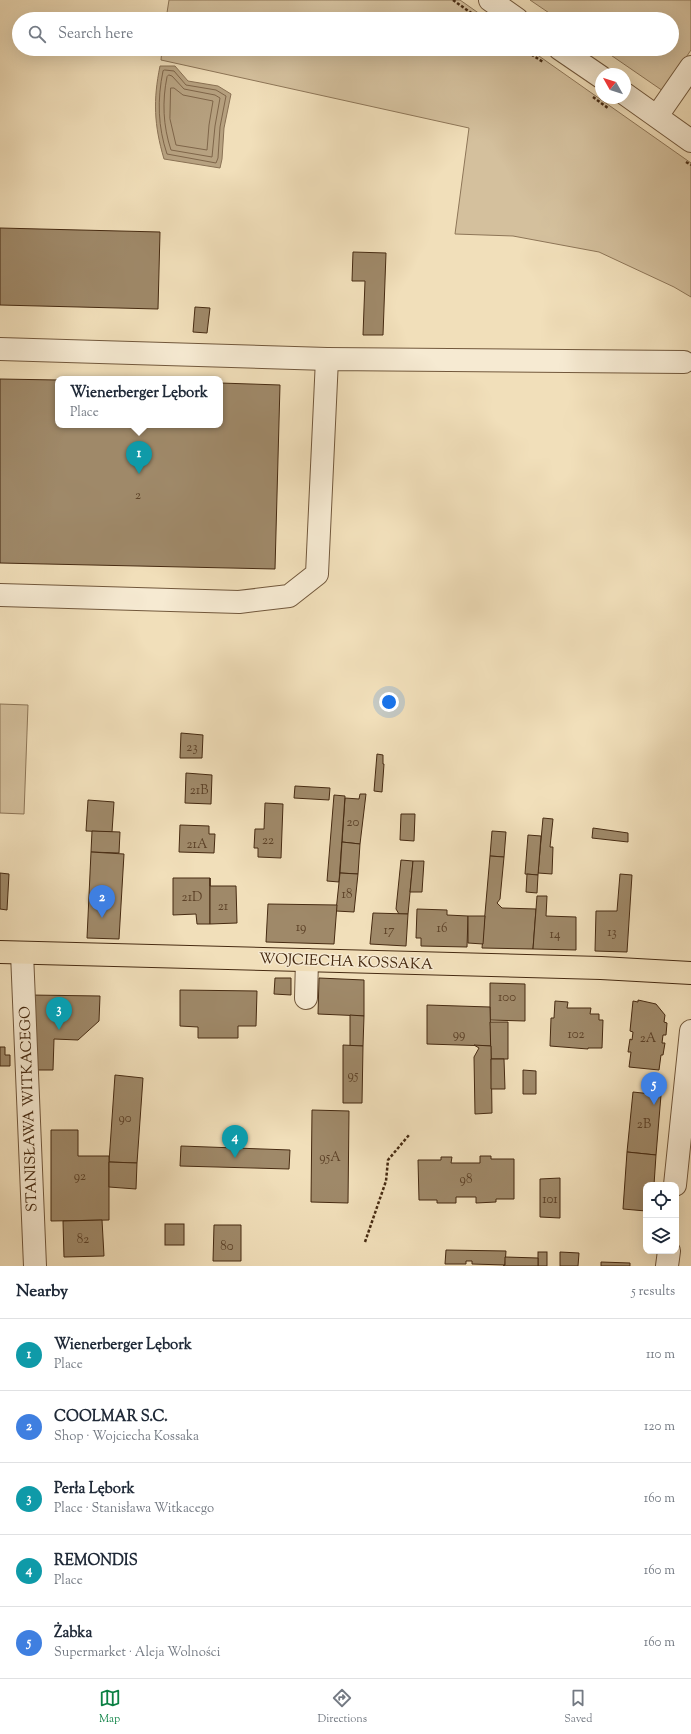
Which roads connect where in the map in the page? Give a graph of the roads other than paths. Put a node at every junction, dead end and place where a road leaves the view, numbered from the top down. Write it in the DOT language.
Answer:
graph roads {
  1 [pos="490,0"];
  2 [pos="507,12"];
  3 [pos="570,56"];
  4 [pos="691,67"];
  5 [pos="595,74"];
  6 [pos="631,98"];
  7 [pos="657,116"];
  8 [pos="691,141"];
  9 [pos="0,349"];
  10 [pos="327,358"];
  11 [pos="684,362"];
  12 [pos="0,595"];
  13 [pos="0,952"];
  14 [pos="22,953"];
  15 [pos="307,960"];
  16 [pos="691,973"];
  17 [pos="306,998"];
  18 [pos="691,1031"];
  19 [pos="675,1182"];
  20 [pos="669,1254"];
  21 [pos="35,1266"];
  22 [pos="668,1266"];
  1 -- 2 [label="street"];
  3 -- 5 [label="street"];
  4 -- 7 [label="street"];
  6 -- 7 [label="street"];
  7 -- 8 [label="street"];
  9 -- 10 [label="street"];
  10 -- 11 [label="street"];
  10 -- 12 [label="street"];
  13 -- 14 [label="main road, WOJCIECHA KOSSAKA"];
  14 -- 15 [label="main road, WOJCIECHA KOSSAKA"];
  14 -- 21 [label="street, STANISŁAWA WITKACEGO"];
  15 -- 16 [label="main road, WOJCIECHA KOSSAKA"];
  15 -- 17 [label="street"];
  18 -- 19 [label="street"];
  20 -- 22 [label="street"];
}
